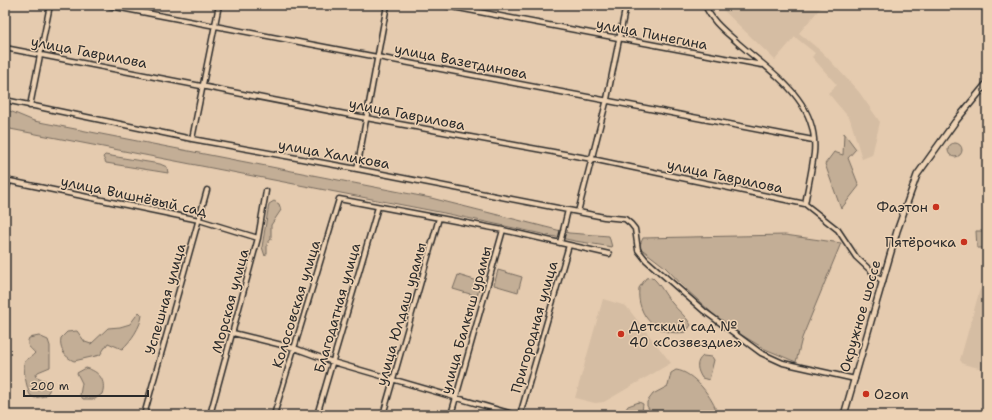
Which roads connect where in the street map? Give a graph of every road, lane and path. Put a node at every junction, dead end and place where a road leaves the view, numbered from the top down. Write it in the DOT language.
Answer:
graph roads {
  1 [pos="50,5"];
  2 [pos="105,5"];
  3 [pos="219,5"];
  4 [pos="387,5"];
  5 [pos="442,5"];
  6 [pos="626,5"];
  7 [pos="705,5"];
  8 [pos="215,27"];
  9 [pos="620,39"];
  10 [pos="5,48"];
  11 [pos="40,54"];
  12 [pos="378,56"];
  13 [pos="764,66"];
  14 [pos="987,84"];
  15 [pos="203,85"];
  16 [pos="607,99"];
  17 [pos="5,100"];
  18 [pos="30,106"];
  19 [pos="366,118"];
  20 [pos="192,139"];
  21 [pos="813,140"];
  22 [pos="592,159"];
  23 [pos="357,169"];
  24 [pos="7,181"];
  25 [pos="207,190"];
  26 [pos="266,190"];
  27 [pos="5,194"];
  28 [pos="805,204"];
  29 [pos="378,207"];
  30 [pos="568,210"];
  31 [pos="578,212"];
  32 [pos="439,218"];
  33 [pos="199,220"];
  34 [pos="503,230"];
  35 [pos="258,238"];
  36 [pos="560,243"];
  37 [pos="569,245"];
  38 [pos="609,254"];
  39 [pos="883,282"];
  40 [pos="233,333"];
  41 [pos="294,348"];
  42 [pos="333,362"];
  43 [pos="394,378"];
  44 [pos="855,379"];
  45 [pos="456,397"];
  46 [pos="144,415"];
  47 [pos="210,415"];
  48 [pos="274,415"];
  49 [pos="317,415"];
  50 [pos="383,415"];
  51 [pos="450,415"];
  52 [pos="516,415"];
  53 [pos="520,415"];
  54 [pos="844,415"];
  1 -- 11 [label="street"];
  2 -- 8 [label="street, улица Вазетдинова"];
  3 -- 8 [label="street"];
  4 -- 12 [label="street"];
  5 -- 9 [label="street, улица Пинегина"];
  6 -- 9 [label="street"];
  7 -- 13 [label="street"];
  8 -- 12 [label="street, улица Вазетдинова"];
  8 -- 15 [label="street"];
  9 -- 13 [label="street, улица Пинегина"];
  9 -- 16 [label="street"];
  10 -- 11 [label="street, улица Гаврилова"];
  11 -- 15 [label="street, улица Гаврилова"];
  11 -- 18 [label="street"];
  12 -- 16 [label="street, улица Вазетдинова"];
  12 -- 19 [label="street"];
  13 -- 21 [label="street"];
  14 -- 39 [label="street, Окружное шоссе"];
  15 -- 19 [label="street, улица Гаврилова"];
  15 -- 20 [label="street"];
  16 -- 21 [label="street, улица Вазетдинова"];
  16 -- 22 [label="street"];
  17 -- 18 [label="street, улица Халикова"];
  18 -- 20 [label="street, улица Халикова"];
  19 -- 22 [label="street, улица Гаврилова"];
  19 -- 23 [label="street"];
  20 -- 23 [label="street, улица Халикова"];
  21 -- 28 [label="street"];
  22 -- 28 [label="street, улица Гаврилова"];
  22 -- 31 [label="street"];
  23 -- 30 [label="street, улица Халикова"];
  24 -- 27 [label="street"];
  24 -- 33 [label="street, улица Вишнёвый сад"];
  25 -- 33 [label="street, Успешная улица"];
  26 -- 35 [label="street, Морская улица"];
  28 -- 39 [label="street"];
  29 -- 32 [label="street"];
  29 -- 41 [label="street, Колосовская улица"];
  29 -- 42 [label="street, Благодатная улица"];
  30 -- 31 [label="street, улица Халикова"];
  30 -- 36 [label="street"];
  31 -- 44 [label="street, улица Халикова"];
  32 -- 34 [label="street"];
  32 -- 43 [label="street, улица Юлдаш урамы"];
  33 -- 35 [label="street, улица Вишнёвый сад"];
  33 -- 46 [label="street, Успешная улица"];
  34 -- 36 [label="street"];
  34 -- 45 [label="street, улица Балкыш урамы"];
  35 -- 40 [label="street, Морская улица"];
  36 -- 37 [label="street"];
  37 -- 38 [label="street"];
  37 -- 53 [label="street, Пригородная улица"];
  39 -- 44 [label="street, Окружное шоссе"];
  40 -- 41 [label="street"];
  40 -- 47 [label="street, Морская улица"];
  41 -- 42 [label="street"];
  41 -- 48 [label="street, Колосовская улица"];
  42 -- 43 [label="street"];
  42 -- 49 [label="street, Благодатная улица"];
  43 -- 45 [label="street"];
  43 -- 50 [label="street, улица Юлдаш урамы"];
  44 -- 54 [label="street, Окружное шоссе"];
  45 -- 51 [label="street, улица Балкыш урамы"];
  45 -- 52 [label="street"];
}
